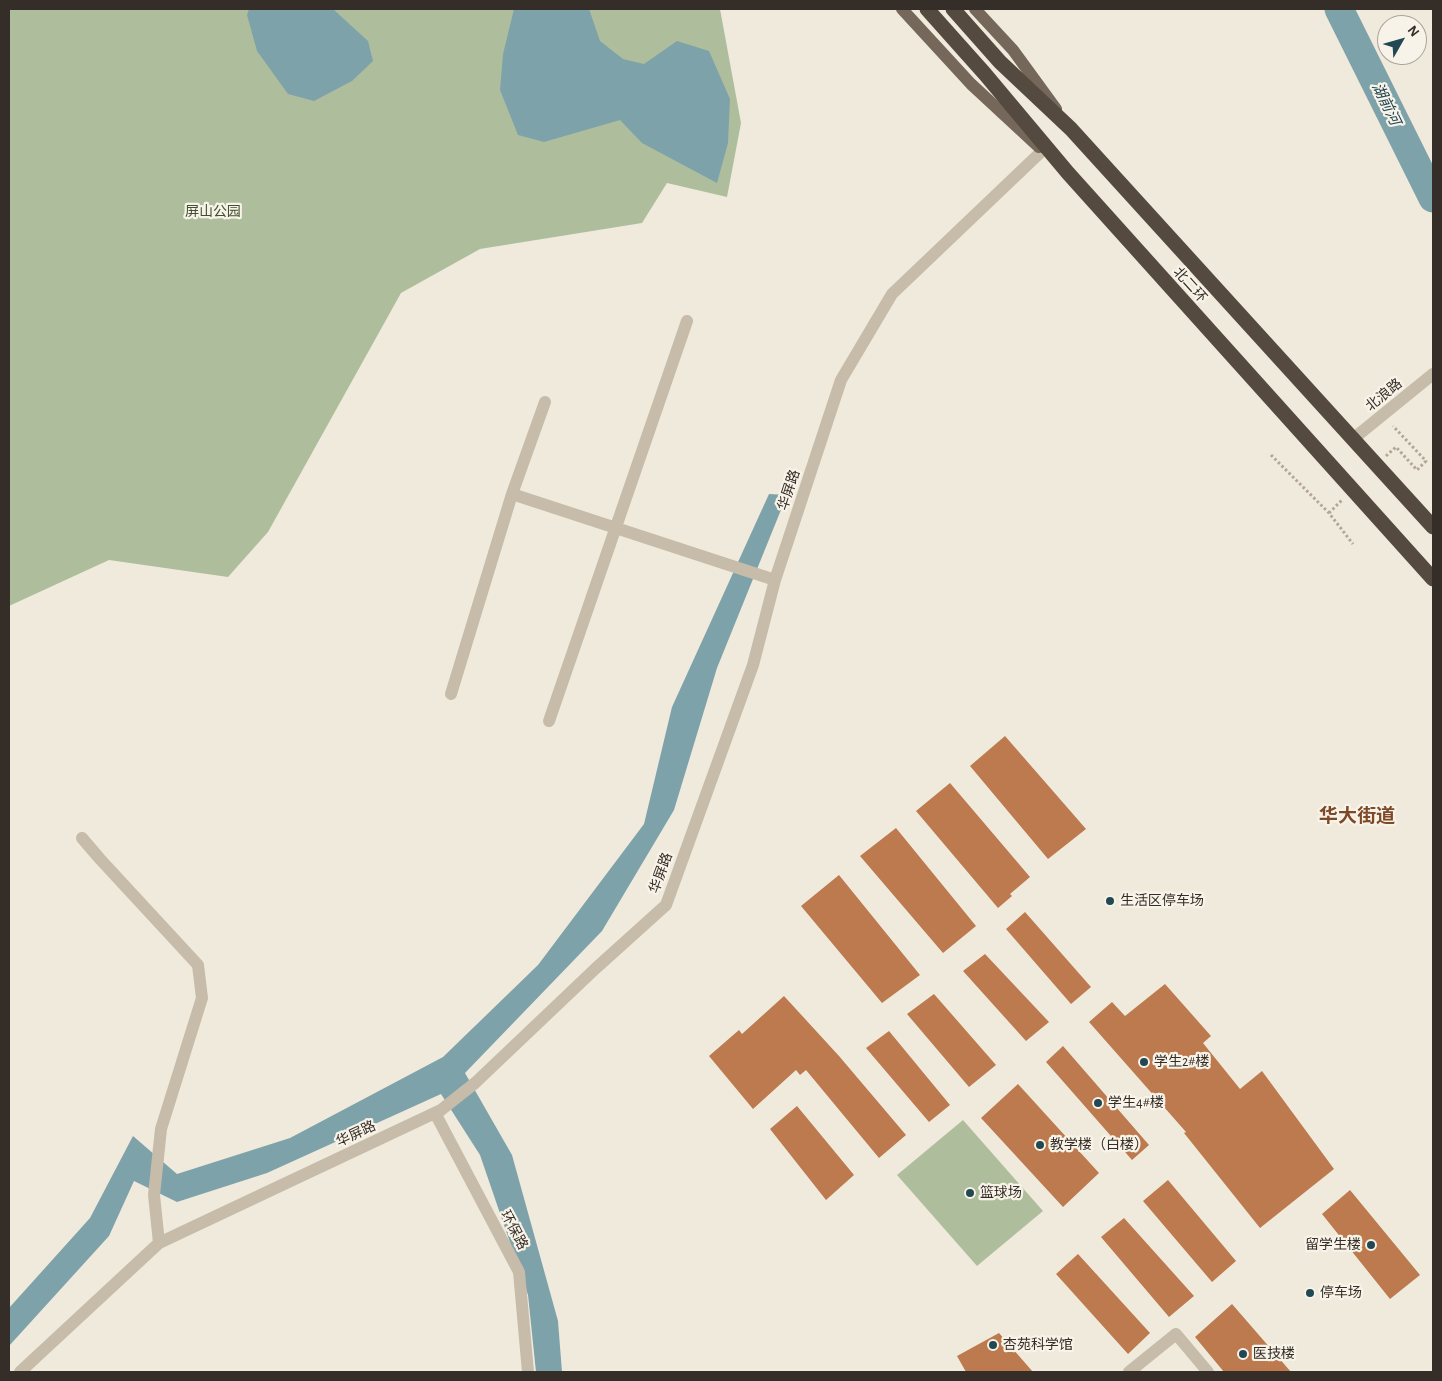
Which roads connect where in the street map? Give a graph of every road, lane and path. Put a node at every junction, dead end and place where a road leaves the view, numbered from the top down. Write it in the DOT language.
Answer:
graph roads {
  1 [pos="902,9"];
  2 [pos="926,9"];
  3 [pos="953,9"];
  4 [pos="975,9"];
  5 [pos="1071,129"];
  6 [pos="1042,150"];
  7 [pos="1068,173"];
  8 [pos="687,320"];
  9 [pos="1433,374"];
  10 [pos="544,402"];
  11 [pos="1393,426"];
  12 [pos="1353,439"];
  13 [pos="1396,447"];
  14 [pos="1271,455"];
  15 [pos="512,494"];
  16 [pos="1433,527"];
  17 [pos="615,528"];
  18 [pos="1353,544"];
  19 [pos="1433,579"];
  20 [pos="775,580"];
  21 [pos="451,694"];
  22 [pos="549,721"];
  23 [pos="82,838"];
  24 [pos="438,1111"];
  25 [pos="159,1243"];
  26 [pos="20,1372"];
  27 [pos="528,1372"];
  28 [pos="1129,1372"];
  29 [pos="1208,1372"];
  1 -- 6 [label="main road"];
  2 -- 7 [label="highway, 北二环"];
  3 -- 5 [label="highway, 北二环"];
  4 -- 5 [label="main road"];
  5 -- 12 [label="highway, 北二环"];
  6 -- 7 [label="main road"];
  6 -- 20 [label="street, 华屏路"];
  7 -- 19 [label="highway, 北二环"];
  8 -- 17 [label="street"];
  9 -- 12 [label="street, 北浪路"];
  10 -- 15 [label="street"];
  11 -- 13 [label="path"];
  12 -- 16 [label="highway, 北二环"];
  14 -- 18 [label="path"];
  15 -- 17 [label="street"];
  15 -- 21 [label="street"];
  17 -- 20 [label="street"];
  17 -- 22 [label="street"];
  20 -- 24 [label="street, 华屏路"];
  23 -- 25 [label="street"];
  24 -- 25 [label="street, 华屏路"];
  24 -- 27 [label="street, 环保路"];
  25 -- 26 [label="street, 华屏路"];
  28 -- 29 [label="street"];
}
